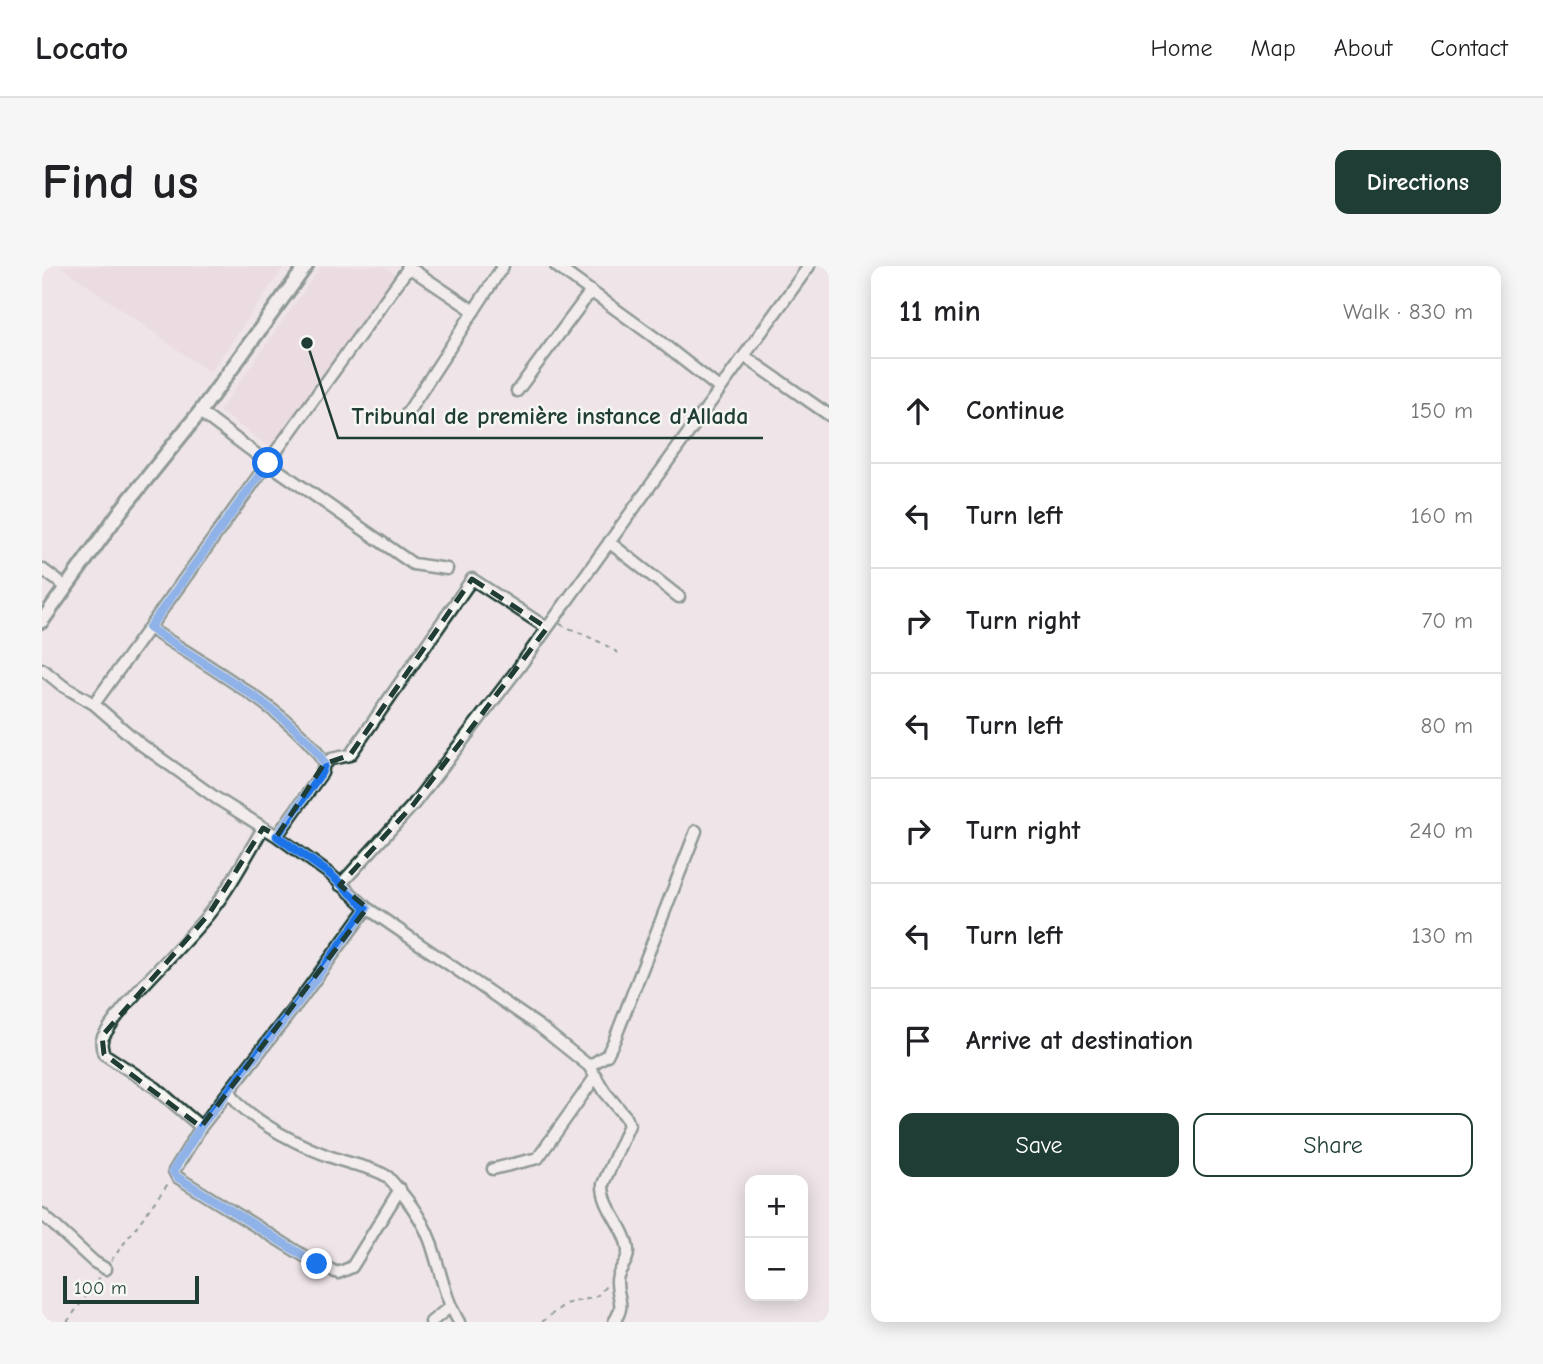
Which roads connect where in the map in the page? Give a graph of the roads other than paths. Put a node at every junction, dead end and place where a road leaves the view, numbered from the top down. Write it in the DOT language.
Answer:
graph roads {
  1 [pos="306,266"];
  2 [pos="503,266"];
  3 [pos="556,266"];
  4 [pos="809,266"];
  5 [pos="408,267"];
  6 [pos="591,291"];
  7 [pos="474,311"];
  8 [pos="744,356"];
  9 [pos="719,388"];
  10 [pos="517,391"];
  11 [pos="200,412"];
  12 [pos="829,415"];
  13 [pos="404,418"];
  14 [pos="268,463"];
  15 [pos="609,542"];
  16 [pos="42,569"];
  17 [pos="447,569"];
  18 [pos="66,587"];
  19 [pos="679,597"];
  20 [pos="42,621"];
  21 [pos="550,624"];
  22 [pos="149,628"];
  23 [pos="42,669"];
  24 [pos="94,704"];
  25 [pos="324,764"];
  26 [pos="263,828"];
  27 [pos="696,831"];
  28 [pos="277,836"];
  29 [pos="340,885"];
  30 [pos="367,908"];
  31 [pos="589,1066"];
  32 [pos="596,1076"];
  33 [pos="230,1091"];
  34 [pos="201,1126"];
  35 [pos="493,1169"];
  36 [pos="400,1189"];
  37 [pos="42,1214"];
  38 [pos="106,1269"];
  39 [pos="451,1306"];
  40 [pos="430,1322"];
  41 [pos="459,1322"];
  42 [pos="614,1322"];
  1 -- 11 [label="main road"];
  2 -- 7 [label="street"];
  3 -- 6 [label="street"];
  4 -- 8 [label="street"];
  5 -- 7 [label="street"];
  5 -- 14 [label="street"];
  6 -- 9 [label="street"];
  6 -- 10 [label="street"];
  7 -- 13 [label="street"];
  8 -- 9 [label="street"];
  8 -- 12 [label="street"];
  9 -- 15 [label="street"];
  11 -- 14 [label="street"];
  11 -- 18 [label="main road"];
  14 -- 17 [label="street"];
  14 -- 22 [label="street"];
  15 -- 19 [label="street"];
  15 -- 21 [label="street"];
  16 -- 18 [label="street"];
  18 -- 20 [label="main road"];
  21 -- 25 [label="street"];
  21 -- 29 [label="street"];
  22 -- 24 [label="street"];
  22 -- 25 [label="street"];
  23 -- 24 [label="street"];
  24 -- 26 [label="street"];
  25 -- 28 [label="street"];
  26 -- 28 [label="street"];
  26 -- 34 [label="street"];
  27 -- 31 [label="street"];
  28 -- 29 [label="street"];
  29 -- 30 [label="street"];
  30 -- 31 [label="street"];
  30 -- 33 [label="street"];
  31 -- 32 [label="street"];
  32 -- 35 [label="street"];
  32 -- 42 [label="street"];
  33 -- 34 [label="street"];
  33 -- 36 [label="street"];
  34 -- 36 [label="street"];
  36 -- 39 [label="street"];
  37 -- 38 [label="street"];
  39 -- 40 [label="street"];
  39 -- 41 [label="street"];
}
